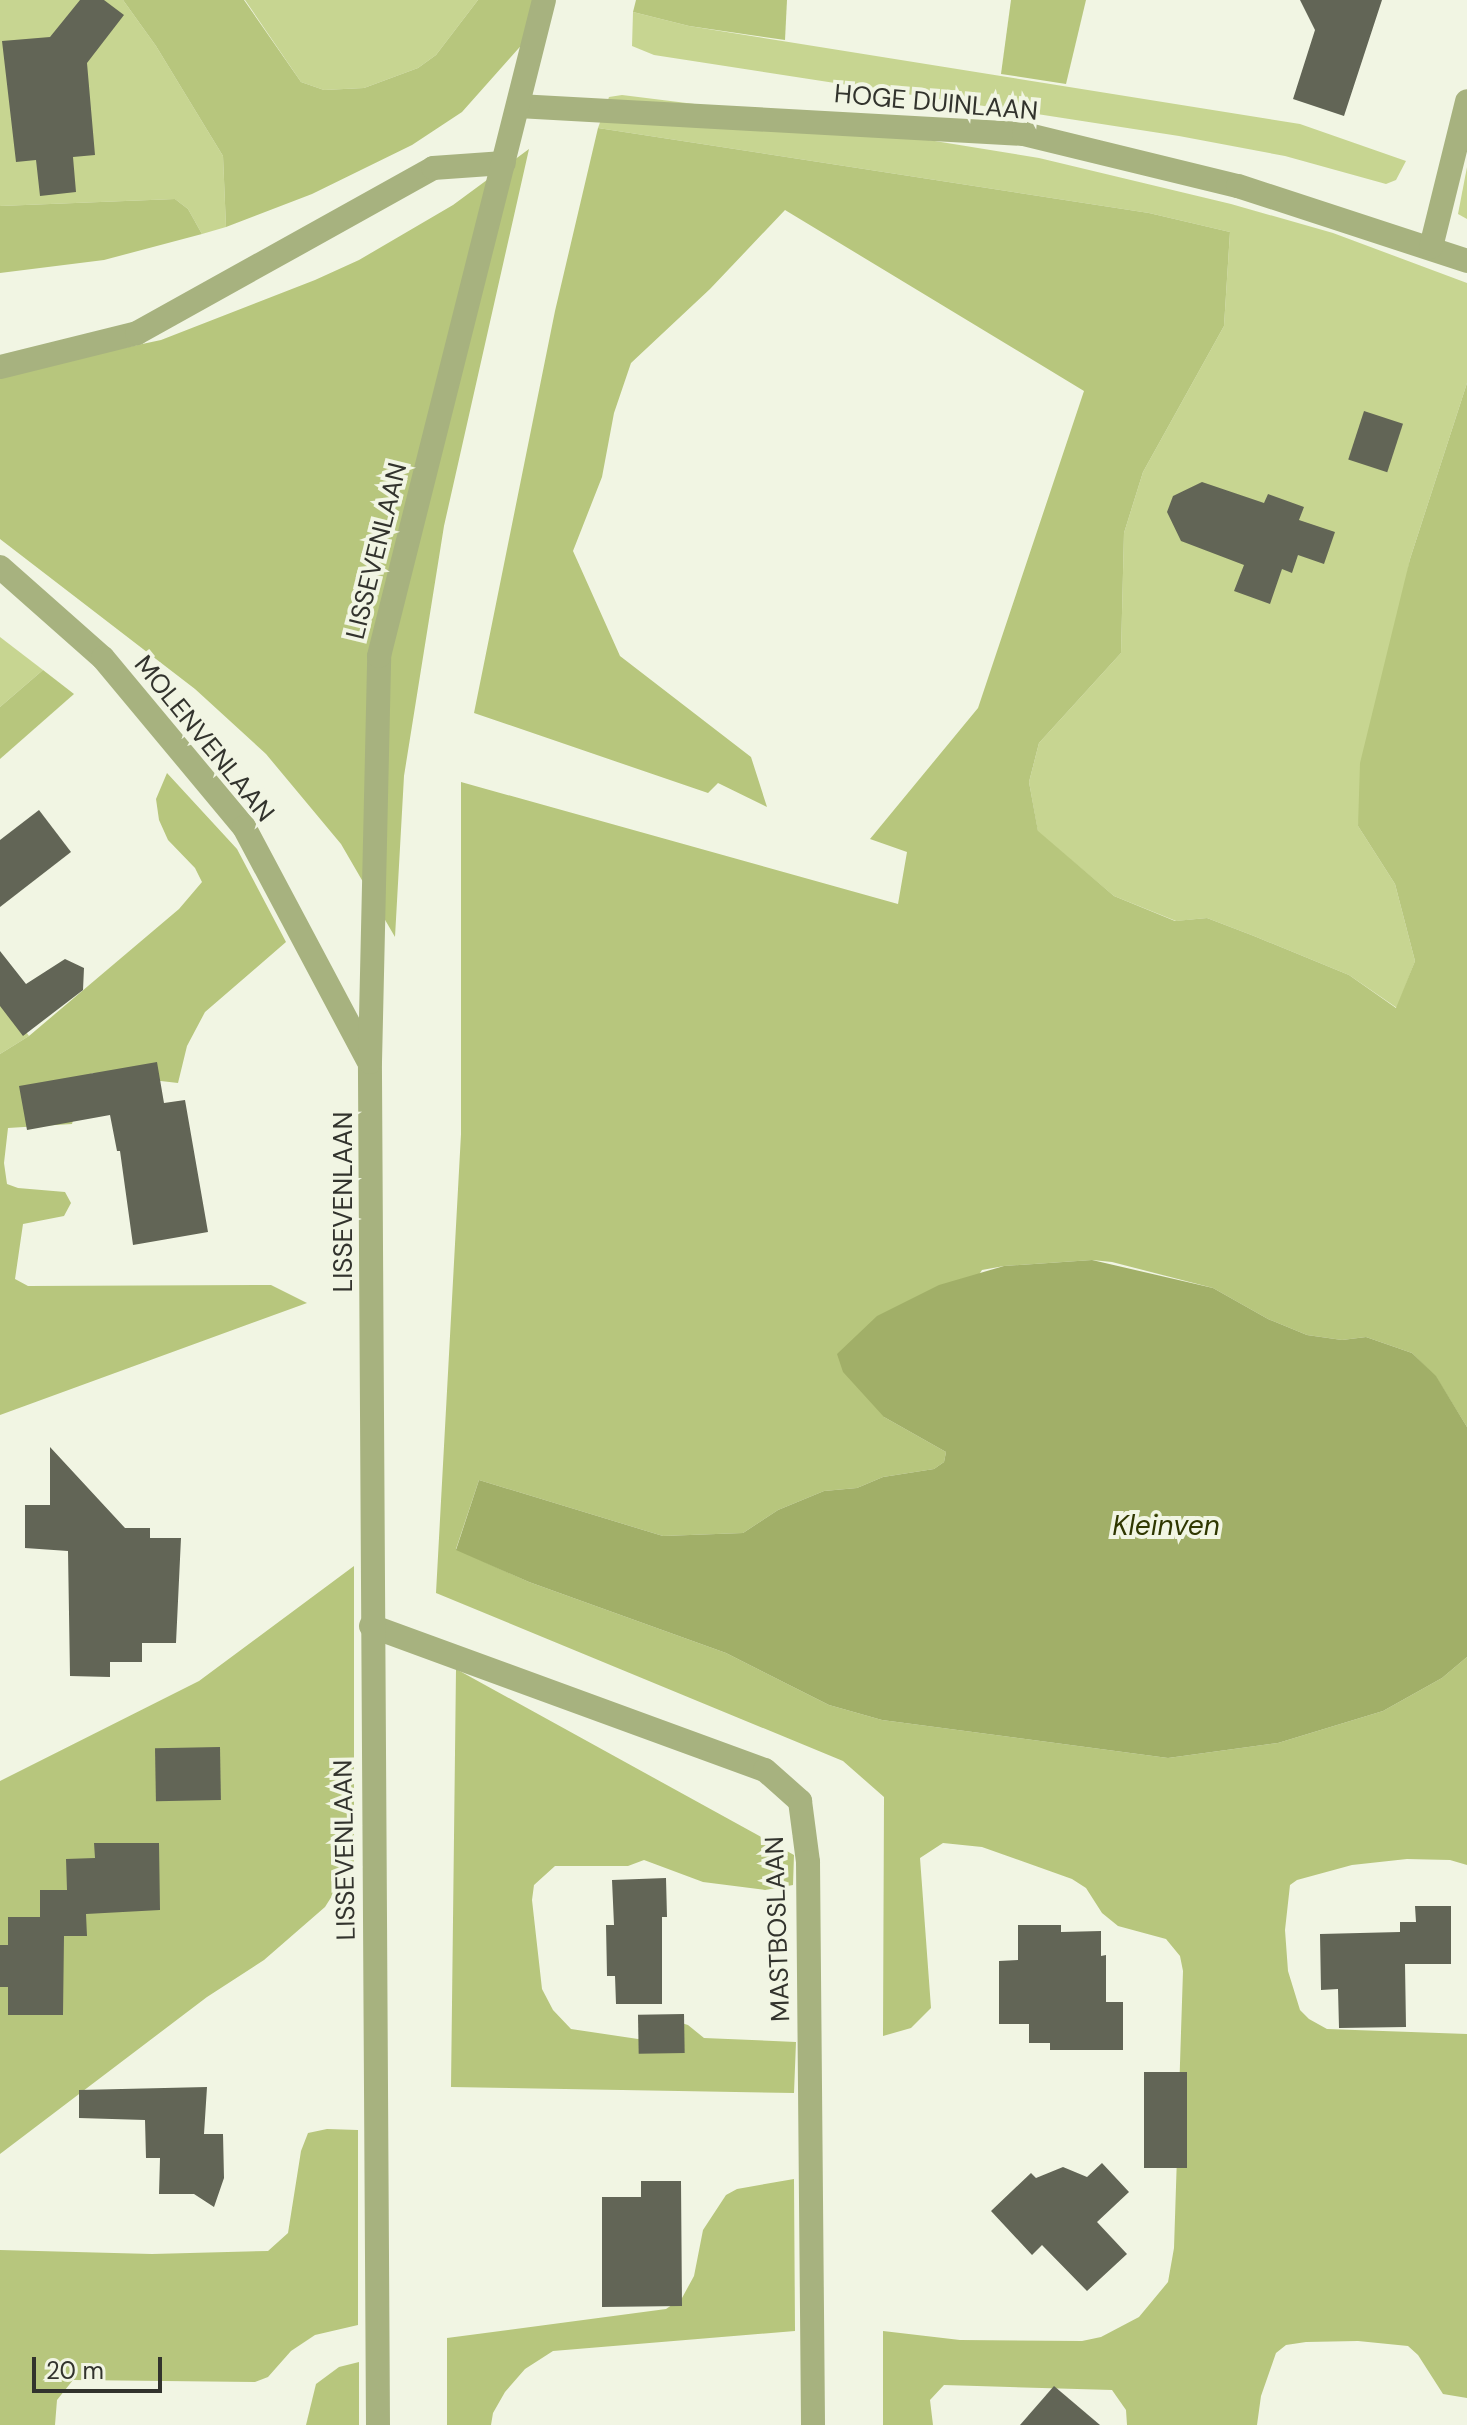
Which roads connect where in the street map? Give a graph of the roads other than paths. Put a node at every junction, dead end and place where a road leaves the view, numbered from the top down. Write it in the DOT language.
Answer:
graph roads {
  1 [pos="544,0"];
  2 [pos="1467,101"];
  3 [pos="518,106"];
  4 [pos="504,163"];
  5 [pos="1431,247"];
  6 [pos="1467,261"];
  7 [pos="0,367"];
  8 [pos="0,567"];
  9 [pos="370,1062"];
  10 [pos="371,1626"];
  11 [pos="378,2425"];
  12 [pos="813,2425"];
  1 -- 3 [label="street, LISSEVENLAAN"];
  2 -- 5 [label="street"];
  3 -- 4 [label="street, LISSEVENLAAN"];
  3 -- 5 [label="street, HOGE DUINLAAN"];
  4 -- 7 [label="street"];
  4 -- 9 [label="street, LISSEVENLAAN"];
  5 -- 6 [label="street, HOGE DUINLAAN"];
  8 -- 9 [label="street, MOLENVENLAAN"];
  9 -- 10 [label="street, LISSEVENLAAN"];
  10 -- 11 [label="street, LISSEVENLAAN"];
  10 -- 12 [label="street, MASTBOSLAAN"];
}
